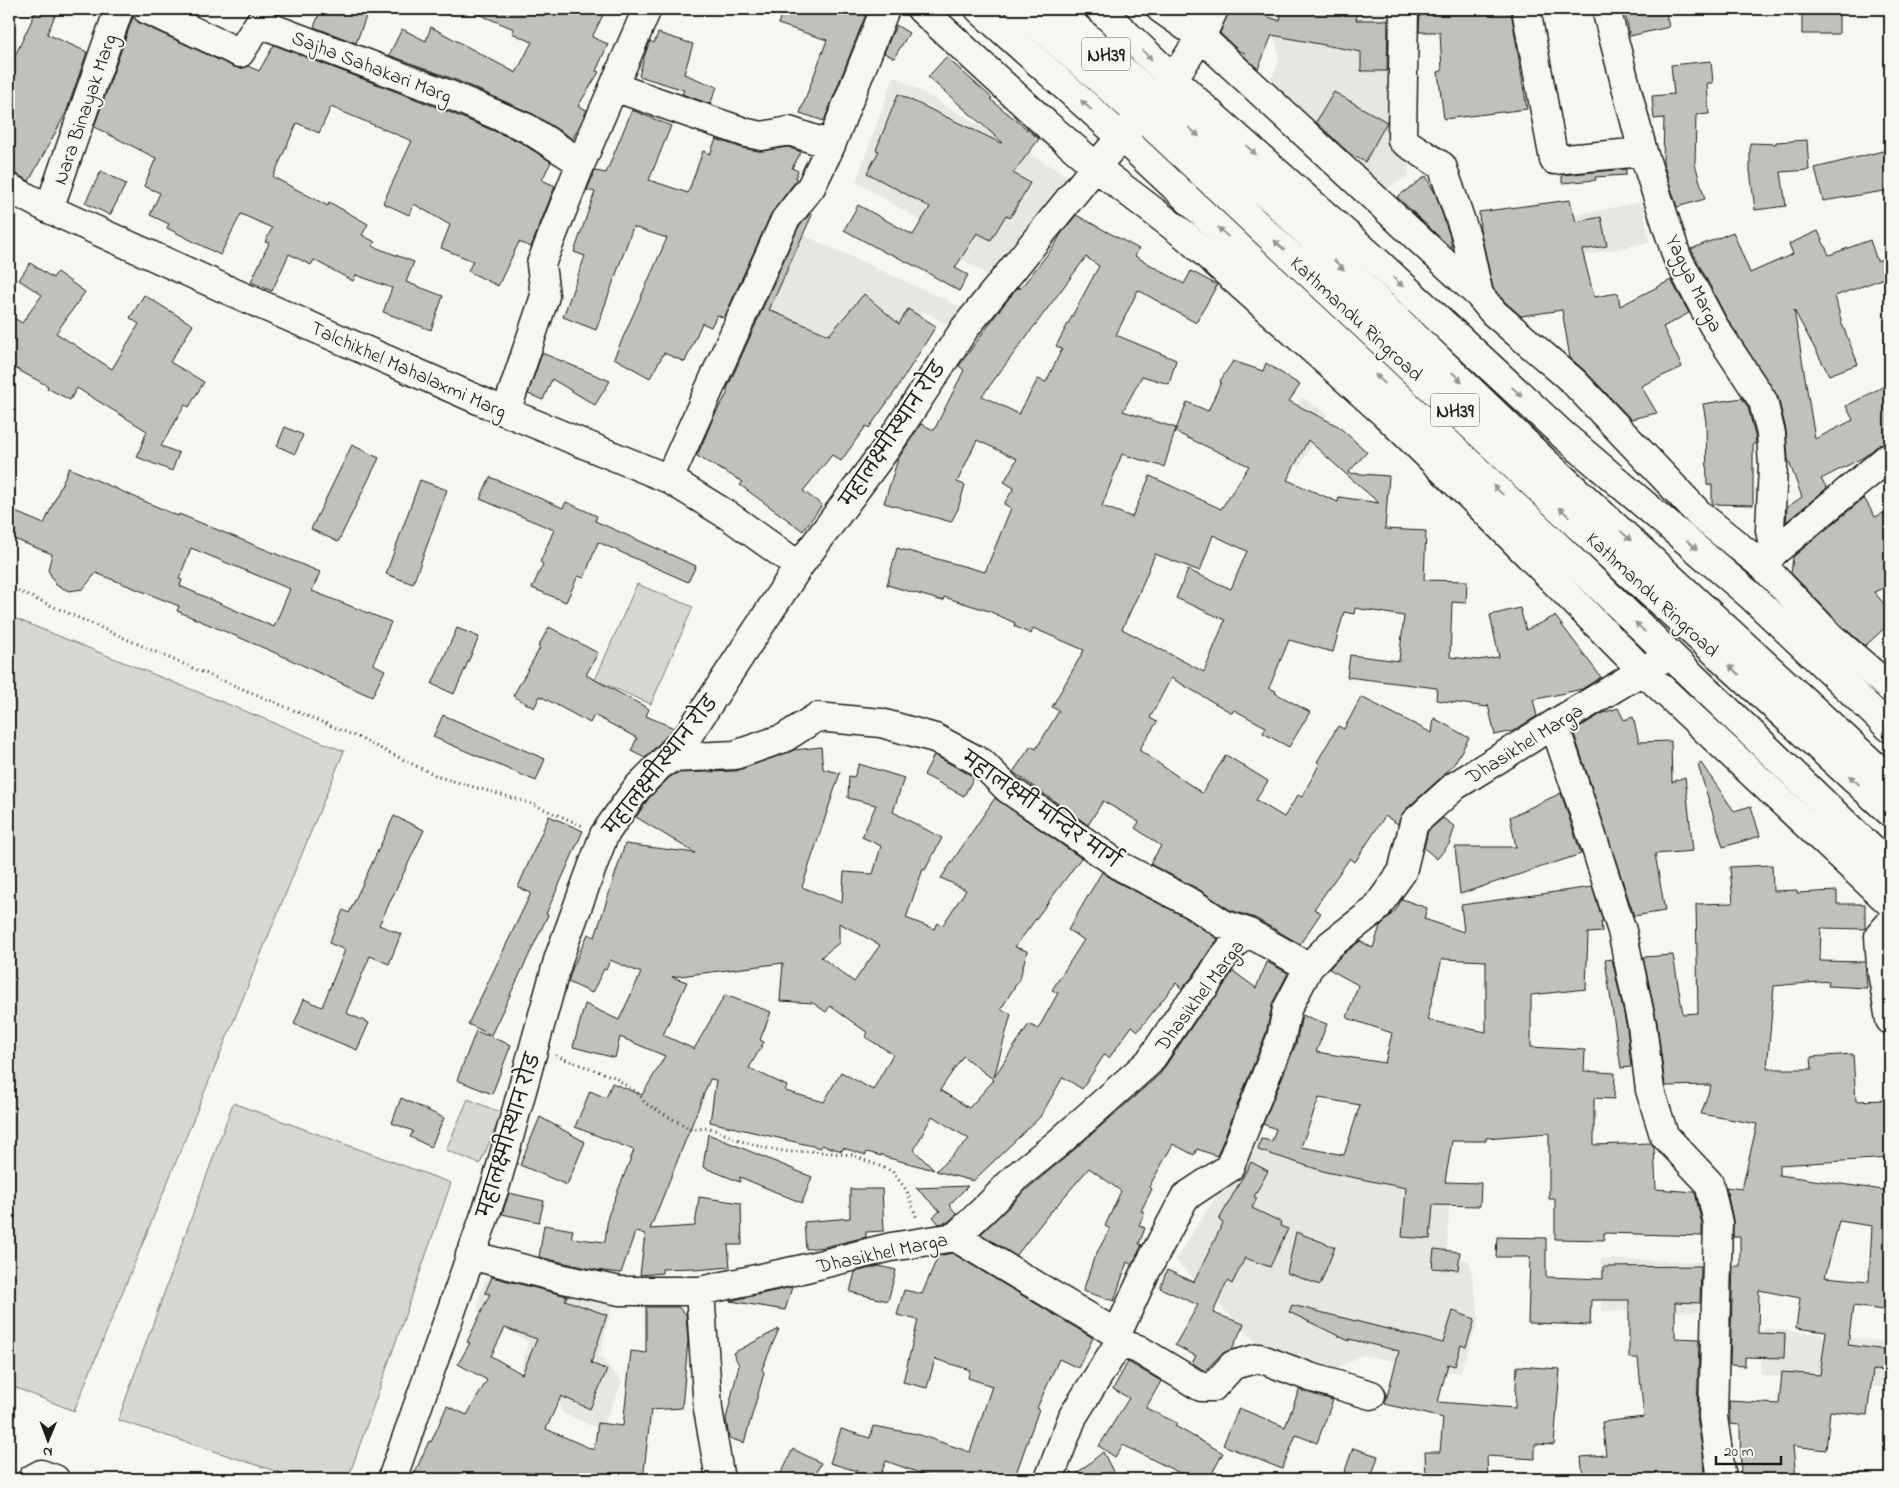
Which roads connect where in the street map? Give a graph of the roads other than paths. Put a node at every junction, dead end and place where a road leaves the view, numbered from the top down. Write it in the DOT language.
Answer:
graph roads {
  1 [pos="119,9"];
  2 [pos="146,9"];
  3 [pos="647,9"];
  4 [pos="885,9"];
  5 [pos="921,9"];
  6 [pos="979,9"];
  7 [pos="1020,9"];
  8 [pos="1056,9"];
  9 [pos="1100,9"];
  10 [pos="1161,9"];
  11 [pos="1214,9"];
  12 [pos="1404,9"];
  13 [pos="1526,9"];
  14 [pos="1606,9"];
  15 [pos="1201,37"];
  16 [pos="1173,79"];
  17 [pos="614,87"];
  18 [pos="1149,108"];
  19 [pos="1123,138"];
  20 [pos="831,145"];
  21 [pos="1643,152"];
  22 [pos="580,163"];
  23 [pos="1096,166"];
  24 [pos="9,188"];
  25 [pos="49,209"];
  26 [pos="1479,295"];
  27 [pos="506,412"];
  28 [pos="1562,434"];
  29 [pos="1890,456"];
  30 [pos="1540,457"];
  31 [pos="669,479"];
  32 [pos="1769,559"];
  33 [pos="800,566"];
  34 [pos="1622,566"];
  35 [pos="1599,588"];
  36 [pos="1750,595"];
  37 [pos="1669,655"];
  38 [pos="1642,670"];
  39 [pos="1890,688"];
  40 [pos="1554,724"];
  41 [pos="1890,728"];
  42 [pos="656,768"];
  43 [pos="1890,780"];
  44 [pos="1890,812"];
  45 [pos="1890,867"];
  46 [pos="1890,903"];
  47 [pos="1890,923"];
  48 [pos="1247,932"];
  49 [pos="1310,967"];
  50 [pos="1890,1020"];
  51 [pos="943,1239"];
  52 [pos="470,1255"];
  53 [pos="700,1291"];
  54 [pos="1118,1339"];
  55 [pos="1371,1395"];
  56 [pos="392,1479"];
  57 [pos="720,1479"];
  58 [pos="1049,1479"];
  59 [pos="1722,1479"];
  1 -- 25 [label="main road, Nara Binayak Marg"];
  2 -- 22 [label="main road, Sajha Sahakari Marg"];
  3 -- 17 [label="main road"];
  4 -- 20 [label="main road"];
  5 -- 23 [label="main road"];
  19 -- 6 [label="main road, one-way"];
  7 -- 18 [label="main road, Kathmandu Ringroad / NH39"];
  8 -- 18 [label="main road, Kathmandu Ringroad / NH39"];
  9 -- 16 [label="main road, one-way"];
  10 -- 15 [label="main road"];
  11 -- 15 [label="main road, महालक्ष्मीस्थान रोड"];
  12 -- 26 [label="main road"];
  13 -- 21 [label="main road"];
  14 -- 21 [label="main road, Yagya Marga"];
  15 -- 16 [label="main road, महालक्ष्मीस्थान रोड"];
  15 -- 26 [label="main road"];
  16 -- 18 [label="main road, महालक्ष्मीस्थान रोड"];
  16 -- 28 [label="main road, one-way"];
  17 -- 20 [label="main road"];
  17 -- 22 [label="main road"];
  18 -- 19 [label="main road, महालक्ष्मीस्थान रोड"];
  18 -- 30 [label="main road, Kathmandu Ringroad / NH39, one-way"];
  34 -- 18 [label="main road, Kathmandu Ringroad / NH39, one-way"];
  19 -- 23 [label="main road, महालक्ष्मीस्थान रोड"];
  35 -- 19 [label="main road, one-way"];
  20 -- 31 [label="main road"];
  21 -- 32 [label="main road, Yagya Marga"];
  22 -- 27 [label="main road"];
  23 -- 33 [label="main road, महालक्ष्मीस्थान रोड"];
  23 -- 38 [label="main road"];
  24 -- 25 [label="main road, Talchikhel Mahalaxmi Marg"];
  25 -- 27 [label="main road, Talchikhel Mahalaxmi Marg"];
  26 -- 32 [label="main road"];
  27 -- 31 [label="main road, Talchikhel Mahalaxmi Marg"];
  28 -- 30 [label="main road"];
  28 -- 36 [label="main road, one-way"];
  29 -- 32 [label="main road"];
  30 -- 43 [label="main road, Kathmandu Ringroad / NH39, one-way"];
  31 -- 33 [label="main road, Talchikhel Mahalaxmi Marg"];
  32 -- 36 [label="main road"];
  32 -- 39 [label="main road"];
  33 -- 42 [label="main road, महालक्ष्मीस्थान रोड"];
  34 -- 35 [label="main road"];
  44 -- 34 [label="main road, Kathmandu Ringroad / NH39, one-way"];
  37 -- 35 [label="main road, one-way"];
  36 -- 41 [label="main road"];
  37 -- 38 [label="main road, Dhasikhel Marga"];
  37 -- 45 [label="main road"];
  38 -- 40 [label="main road, Dhasikhel Marga"];
  38 -- 46 [label="main road"];
  40 -- 49 [label="main road, Dhasikhel Marga"];
  40 -- 59 [label="main road"];
  42 -- 48 [label="main road, महालक्ष्मी मन्दिर मार्ग"];
  42 -- 52 [label="main road, महालक्ष्मीस्थान रोड"];
  47 -- 50 [label="main road"];
  48 -- 49 [label="main road, Dhasikhel Marga"];
  48 -- 51 [label="main road, Dhasikhel Marga"];
  49 -- 54 [label="main road, Dhasikhel Marga"];
  51 -- 53 [label="main road, Dhasikhel Marga"];
  51 -- 54 [label="main road"];
  52 -- 53 [label="main road, Dhasikhel Marga"];
  52 -- 56 [label="main road, महालक्ष्मीस्थान रोड"];
  53 -- 57 [label="main road"];
  54 -- 55 [label="main road"];
  54 -- 58 [label="main road, Dhasikhel Marga"];
}
